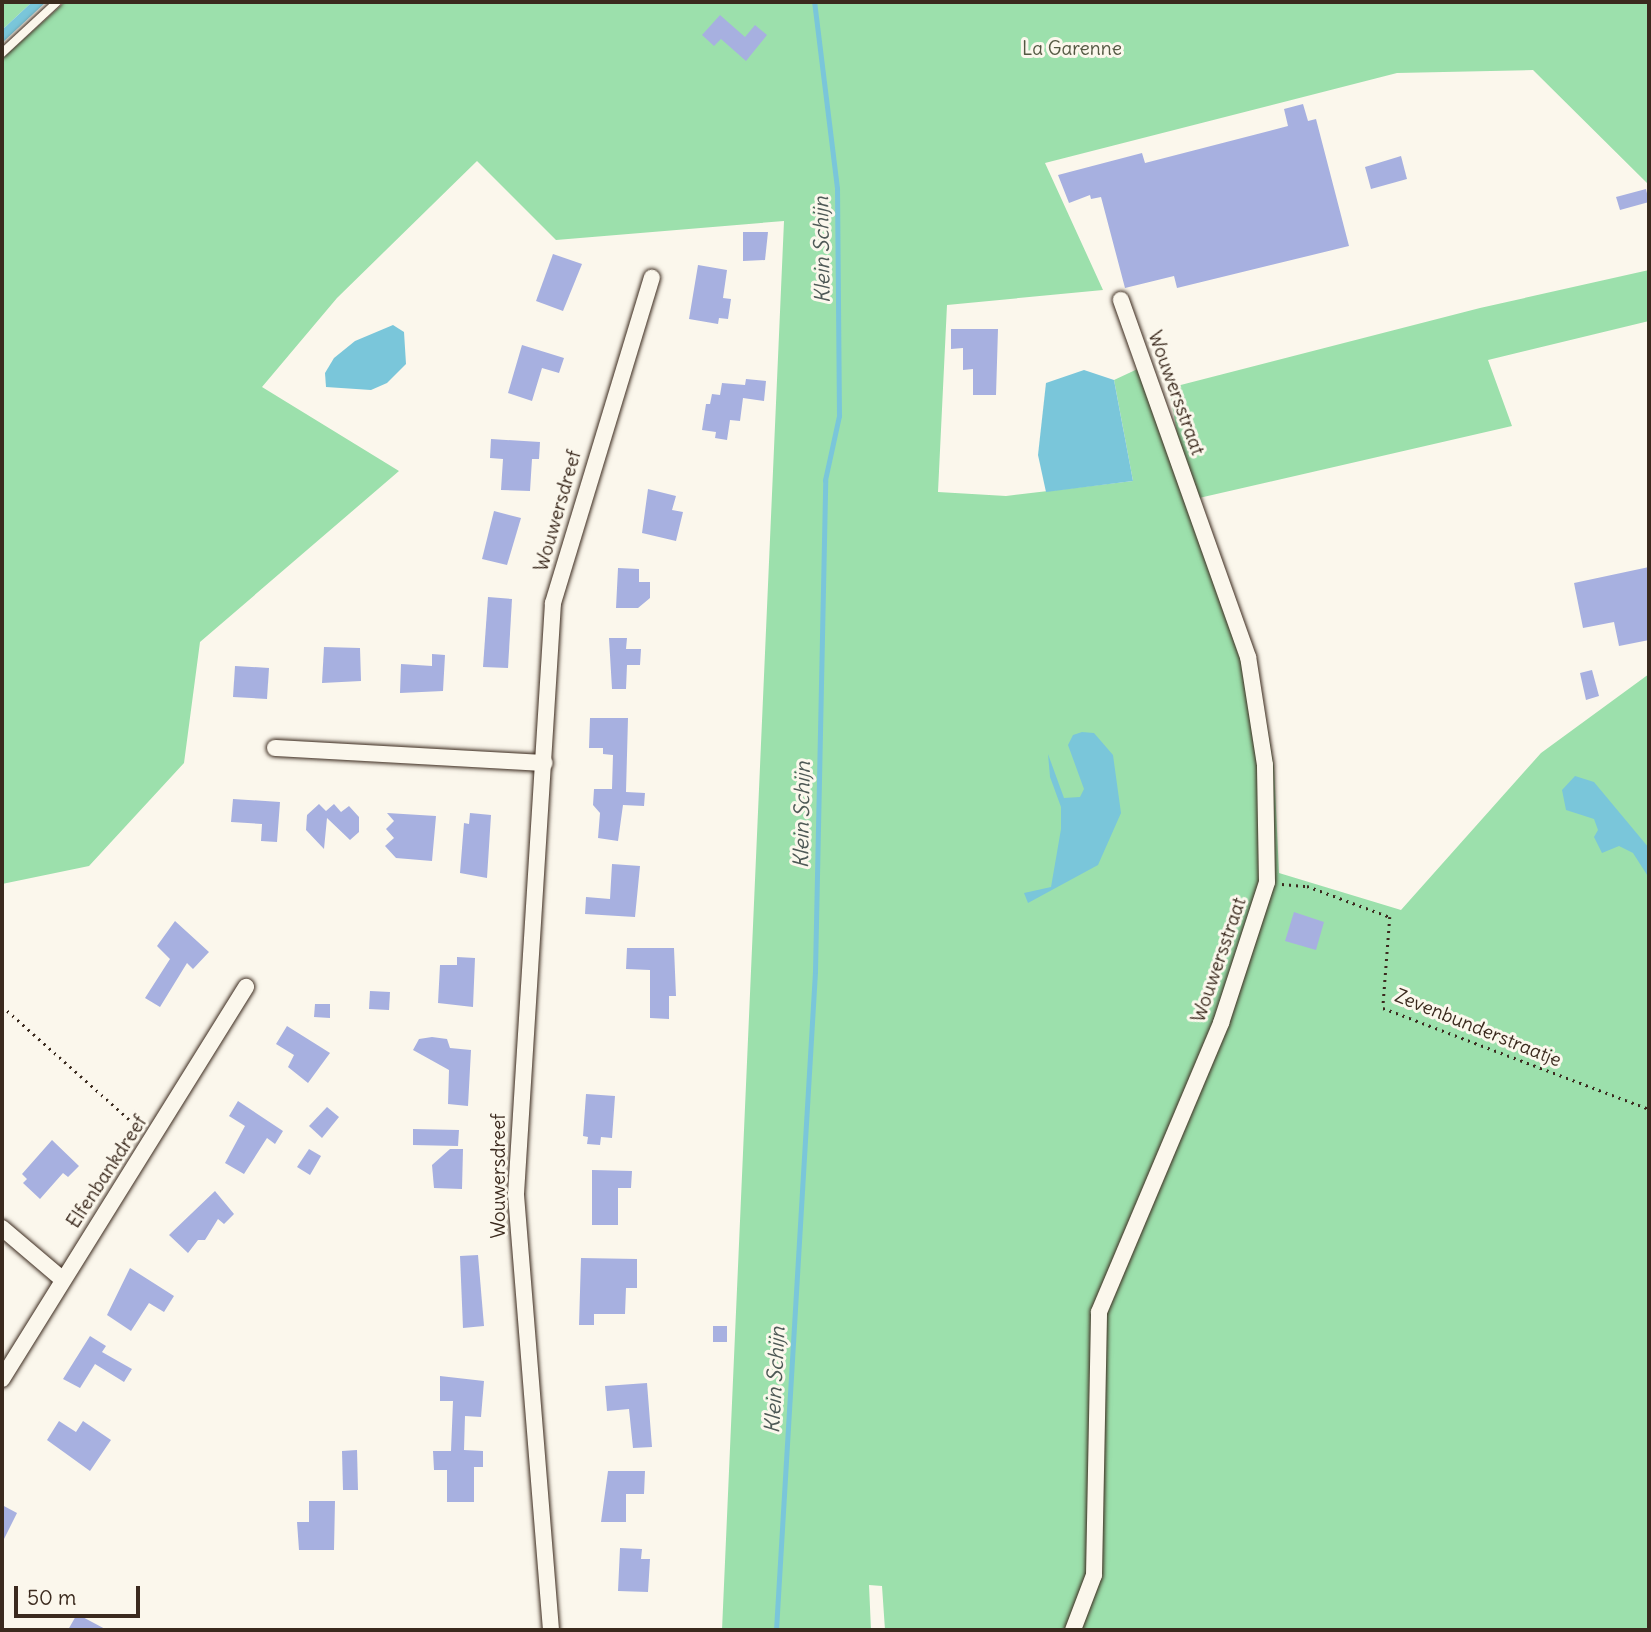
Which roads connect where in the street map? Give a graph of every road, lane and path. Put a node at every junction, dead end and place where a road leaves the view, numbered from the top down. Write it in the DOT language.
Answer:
graph roads {
  1 [pos="57,2"];
  2 [pos="2,53"];
  3 [pos="652,278"];
  4 [pos="1121,300"];
  5 [pos="275,748"];
  6 [pos="545,763"];
  7 [pos="1267,883"];
  8 [pos="246,987"];
  9 [pos="2,1006"];
  10 [pos="1649,1109"];
  11 [pos="153,1141"];
  12 [pos="2,1228"];
  13 [pos="62,1279"];
  14 [pos="2,1379"];
  15 [pos="551,1630"];
  16 [pos="1073,1630"];
  1 -- 2 [label="lane"];
  3 -- 6 [label="street, Wouwersdreef"];
  4 -- 7 [label="street, Wouwersstraat"];
  5 -- 6 [label="street"];
  6 -- 15 [label="street, Wouwersdreef"];
  7 -- 10 [label="path, Zevenbunderstraatje"];
  7 -- 16 [label="street, Wouwersstraat"];
  8 -- 11 [label="street, Elfenbankdreef"];
  9 -- 11 [label="path"];
  11 -- 13 [label="street, Elfenbankdreef"];
  12 -- 13 [label="street"];
  13 -- 14 [label="street, Elfenbankdreef"];
}
